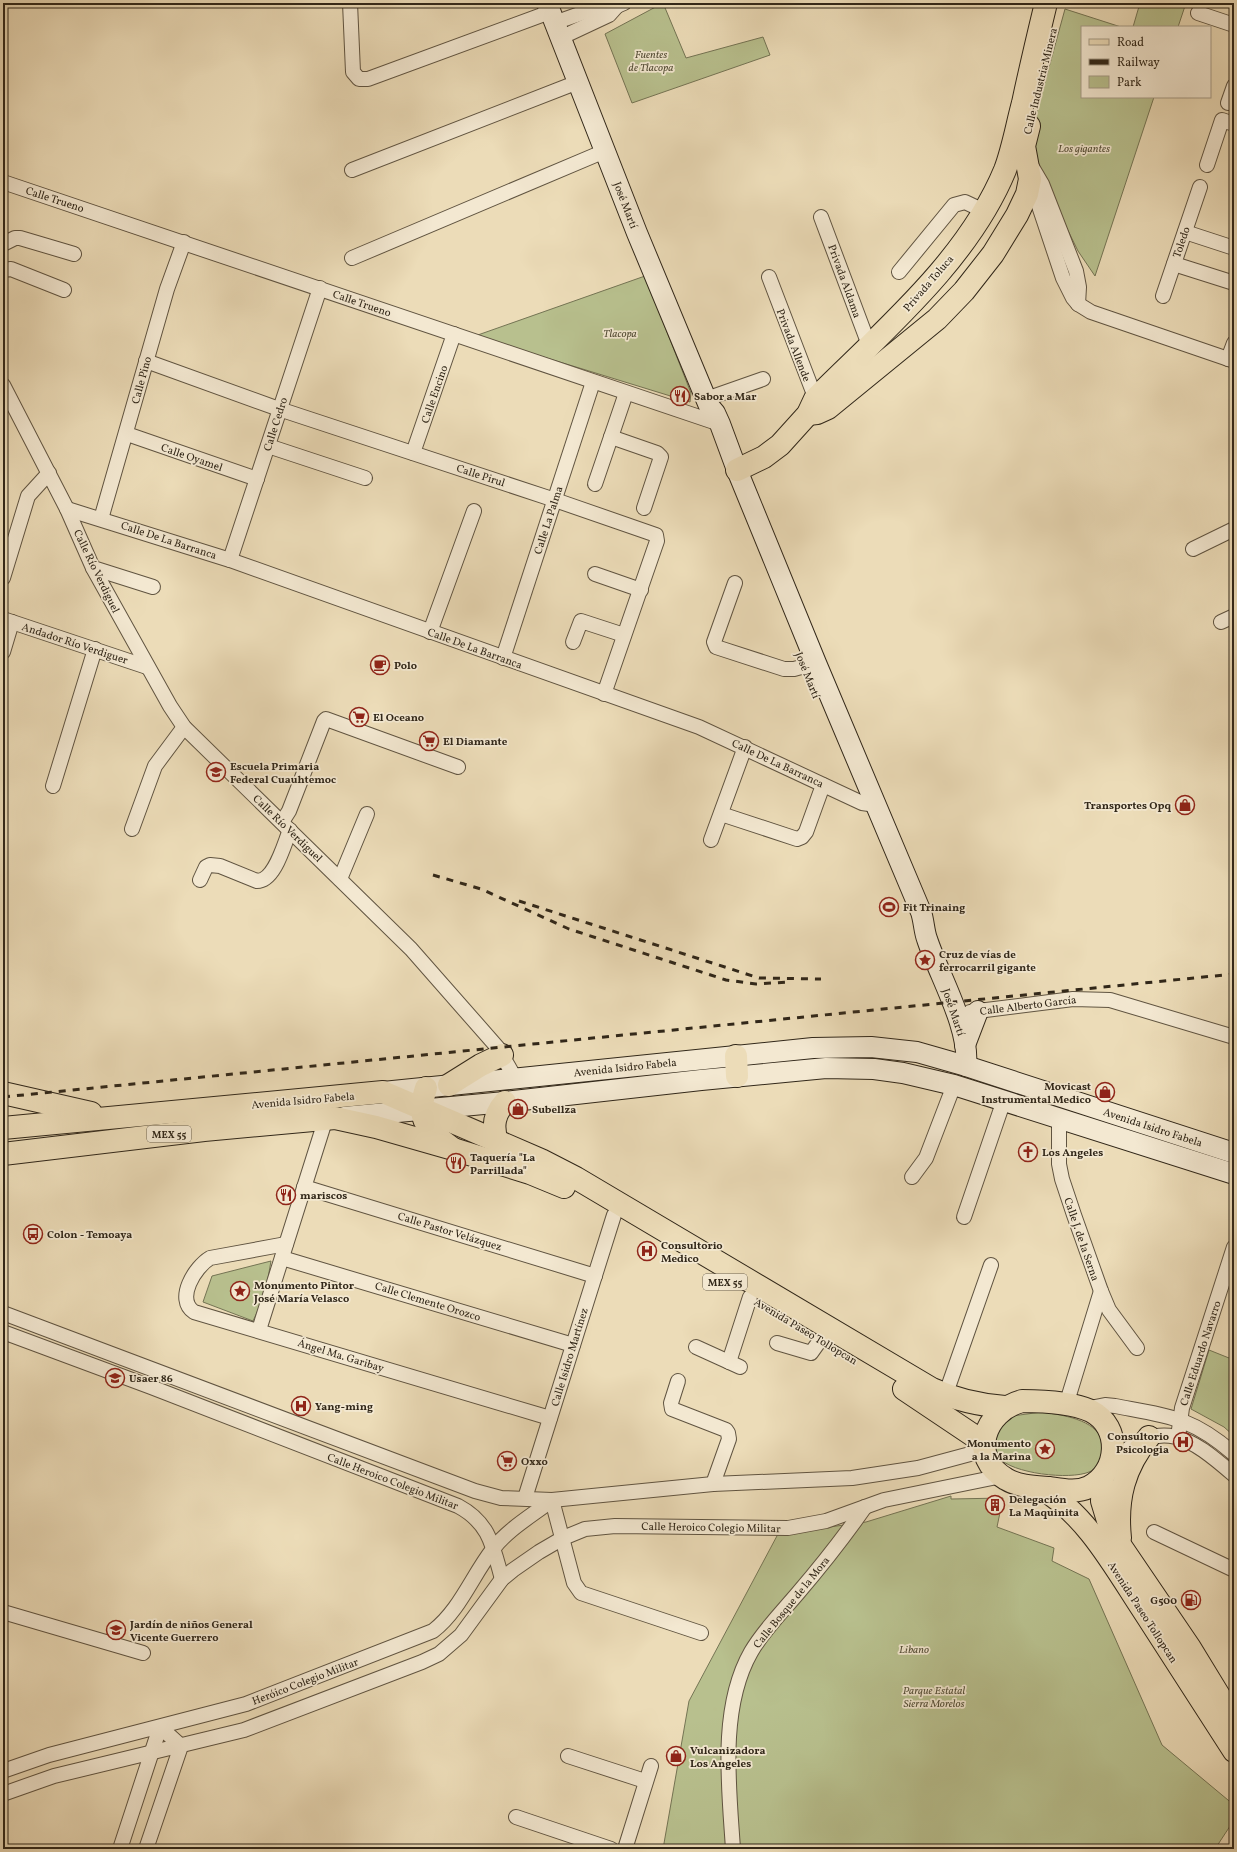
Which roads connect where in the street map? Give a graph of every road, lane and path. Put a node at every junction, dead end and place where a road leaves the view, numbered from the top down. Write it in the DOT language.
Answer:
graph roads {
  1 [pos="350,3"];
  2 [pos="1046,3"];
  3 [pos="1060,3"];
  4 [pos="611,6"];
  5 [pos="1198,13"];
  6 [pos="553,19"];
  7 [pos="1234,25"];
  8 [pos="578,82"];
  9 [pos="1234,86"];
  10 [pos="1228,102"];
  11 [pos="1228,122"];
  12 [pos="606,151"];
  13 [pos="1019,161"];
  14 [pos="1207,165"];
  15 [pos="352,170"];
  16 [pos="3,182"];
  17 [pos="1200,187"];
  18 [pos="984,211"];
  19 [pos="821,217"];
  20 [pos="1185,232"];
  21 [pos="184,242"];
  22 [pos="3,244"];
  23 [pos="1234,248"];
  24 [pos="74,254"];
  25 [pos="352,258"];
  26 [pos="1174,264"];
  27 [pos="3,270"];
  28 [pos="899,272"];
  29 [pos="769,277"];
  30 [pos="1234,283"];
  31 [pos="320,288"];
  32 [pos="64,290"];
  33 [pos="1163,296"];
  34 [pos="1078,304"];
  35 [pos="454,334"];
  36 [pos="1234,343"];
  37 [pos="869,345"];
  38 [pos="1231,360"];
  39 [pos="146,361"];
  40 [pos="763,379"];
  41 [pos="593,382"];
  42 [pos="3,386"];
  43 [pos="626,393"];
  44 [pos="815,408"];
  45 [pos="279,409"];
  46 [pos="711,412"];
  47 [pos="127,434"];
  48 [pos="611,437"];
  49 [pos="268,446"];
  50 [pos="413,453"];
  51 [pos="737,470"];
  52 [pos="49,473"];
  53 [pos="365,478"];
  54 [pos="257,479"];
  55 [pos="595,484"];
  56 [pos="555,500"];
  57 [pos="644,508"];
  58 [pos="67,509"];
  59 [pos="474,511"];
  60 [pos="101,519"];
  61 [pos="1234,529"];
  62 [pos="1193,549"];
  63 [pos="230,560"];
  64 [pos="93,568"];
  65 [pos="595,574"];
  66 [pos="3,578"];
  67 [pos="735,583"];
  68 [pos="153,588"];
  69 [pos="641,590"];
  70 [pos="1234,616"];
  71 [pos="8,621"];
  72 [pos="1221,622"];
  73 [pos="430,632"];
  74 [pos="624,635"];
  75 [pos="573,642"];
  76 [pos="95,649"];
  77 [pos="3,652"];
  78 [pos="503,658"];
  79 [pos="810,664"];
  80 [pos="148,667"];
  81 [pos="604,694"];
  82 [pos="184,726"];
  83 [pos="745,747"];
  84 [pos="458,767"];
  85 [pos="823,785"];
  86 [pos="53,786"];
  87 [pos="869,804"];
  88 [pos="367,814"];
  89 [pos="721,814"];
  90 [pos="286,826"];
  91 [pos="132,829"];
  92 [pos="711,840"];
  93 [pos="340,879"];
  94 [pos="200,880"];
  95 [pos="978,1011"];
  96 [pos="956,1014"];
  97 [pos="1234,1037"];
  98 [pos="965,1045"];
  99 [pos="502,1055"];
  100 [pos="737,1066"];
  101 [pos="966,1066"];
  102 [pos="515,1078"];
  103 [pos="449,1085"];
  104 [pos="954,1085"];
  105 [pos="426,1088"];
  106 [pos="383,1092"];
  107 [pos="3,1093"];
  108 [pos="1004,1100"];
  109 [pos="505,1102"];
  110 [pos="422,1110"];
  111 [pos="110,1117"];
  112 [pos="1058,1117"];
  113 [pos="330,1118"];
  114 [pos="3,1128"];
  115 [pos="497,1142"];
  116 [pos="453,1149"];
  117 [pos="1234,1152"];
  118 [pos="3,1154"];
  119 [pos="1234,1174"];
  120 [pos="912,1178"];
  121 [pos="304,1187"];
  122 [pos="614,1215"];
  123 [pos="964,1217"];
  124 [pos="286,1244"];
  125 [pos="1234,1247"];
  126 [pos="282,1258"];
  127 [pos="991,1264"];
  128 [pos="595,1276"];
  129 [pos="1101,1291"];
  130 [pos="750,1298"];
  131 [pos="3,1313"];
  132 [pos="259,1330"];
  133 [pos="3,1332"];
  134 [pos="821,1339"];
  135 [pos="777,1343"];
  136 [pos="573,1345"];
  137 [pos="696,1346"];
  138 [pos="1137,1348"];
  139 [pos="678,1381"];
  140 [pos="190,1382"];
  141 [pos="946,1396"];
  142 [pos="184,1399"];
  143 [pos="1005,1407"];
  144 [pos="1075,1407"];
  145 [pos="550,1418"];
  146 [pos="1179,1419"];
  147 [pos="1149,1437"];
  148 [pos="1178,1437"];
  149 [pos="984,1446"];
  150 [pos="1234,1454"];
  151 [pos="398,1461"];
  152 [pos="1107,1470"];
  153 [pos="1234,1475"];
  154 [pos="1002,1476"];
  155 [pos="391,1480"];
  156 [pos="713,1484"];
  157 [pos="1037,1487"];
  158 [pos="525,1498"];
  159 [pos="552,1500"];
  160 [pos="865,1507"];
  161 [pos="1154,1532"];
  162 [pos="564,1538"];
  163 [pos="1120,1545"];
  164 [pos="493,1549"];
  165 [pos="1234,1570"];
  166 [pos="502,1579"];
  167 [pos="3,1612"];
  168 [pos="701,1633"];
  169 [pos="143,1653"];
  170 [pos="1234,1720"];
  171 [pos="160,1727"];
  172 [pos="181,1746"];
  173 [pos="1234,1751"];
  174 [pos="152,1752"];
  175 [pos="568,1756"];
  176 [pos="650,1766"];
  177 [pos="3,1771"];
  178 [pos="645,1781"];
  179 [pos="3,1794"];
  180 [pos="516,1816"];
  181 [pos="120,1849"];
  182 [pos="146,1849"];
  183 [pos="611,1849"];
  184 [pos="625,1849"];
  185 [pos="733,1849"];
  1 -- 6 [label="street"];
  2 -- 13 [label="main road, Calle Industria Minera"];
  3 -- 13 [label="main road, Calle Industria Minera"];
  4 -- 6 [label="street"];
  5 -- 7 [label="street"];
  6 -- 8 [label="main road, José Martí"];
  8 -- 12 [label="main road, José Martí"];
  8 -- 15 [label="street"];
  9 -- 10 [label="street"];
  11 -- 14 [label="street"];
  12 -- 25 [label="street"];
  12 -- 46 [label="main road, José Martí"];
  13 -- 18 [label="main road, Privada Toluca"];
  13 -- 34 [label="street"];
  13 -- 34 [label="street"];
  13 -- 44 [label="main road, Privada Toluca"];
  16 -- 21 [label="street, Calle Trueno"];
  17 -- 20 [label="street, Toledo"];
  18 -- 28 [label="street"];
  18 -- 37 [label="main road, Privada Toluca"];
  19 -- 37 [label="street, Privada Aldama"];
  20 -- 23 [label="street"];
  20 -- 26 [label="street, Toledo"];
  21 -- 31 [label="street, Calle Trueno"];
  21 -- 39 [label="street, Calle Pino"];
  22 -- 24 [label="street"];
  26 -- 30 [label="street"];
  26 -- 33 [label="street, Toledo"];
  27 -- 32 [label="street"];
  29 -- 44 [label="street, Privada Allende"];
  31 -- 35 [label="street, Calle Trueno"];
  31 -- 45 [label="street, Calle Cedro"];
  34 -- 38 [label="street"];
  35 -- 41 [label="street, Calle Trueno"];
  35 -- 50 [label="street, Calle Encino"];
  36 -- 38 [label="street"];
  37 -- 44 [label="main road, Privada Toluca"];
  39 -- 45 [label="street, Calle Pirul"];
  39 -- 47 [label="street, Calle Pino"];
  40 -- 46 [label="street"];
  41 -- 43 [label="street, Calle Trueno"];
  41 -- 56 [label="street, Calle La Palma"];
  42 -- 52 [label="street, Calle Río Verdiguel"];
  43 -- 46 [label="street, Calle Trueno"];
  43 -- 48 [label="street"];
  44 -- 51 [label="main road, Privada Toluca"];
  45 -- 49 [label="street, Calle Cedro"];
  45 -- 50 [label="street, Calle Pirul"];
  46 -- 51 [label="main road, José Martí"];
  46 -- 79 [label="main road, José Martí"];
  47 -- 54 [label="street, Calle Oyamel"];
  47 -- 60 [label="street, Calle Pino"];
  48 -- 55 [label="street"];
  48 -- 57 [label="street"];
  49 -- 53 [label="street"];
  49 -- 54 [label="street, Calle Cedro"];
  50 -- 56 [label="street, Calle Pirul"];
  51 -- 79 [label="main road, José Martí"];
  52 -- 58 [label="street, Calle Río Verdiguel"];
  52 -- 66 [label="street"];
  54 -- 63 [label="street, Calle Cedro"];
  56 -- 69 [label="street, Calle Pirul"];
  56 -- 78 [label="street, Calle La Palma"];
  58 -- 60 [label="street, Calle De La Barranca"];
  58 -- 64 [label="street, Calle Río Verdiguel"];
  59 -- 73 [label="street"];
  60 -- 63 [label="street, Calle De La Barranca"];
  61 -- 62 [label="street"];
  63 -- 73 [label="street, Calle De La Barranca"];
  64 -- 68 [label="street"];
  64 -- 80 [label="street, Calle Río Verdiguel"];
  65 -- 69 [label="street"];
  67 -- 79 [label="street"];
  69 -- 74 [label="street, Calle Pirul"];
  70 -- 72 [label="street"];
  71 -- 76 [label="street, Andador Río Verdiguer"];
  71 -- 77 [label="street"];
  73 -- 78 [label="street, Calle De La Barranca"];
  74 -- 75 [label="street"];
  74 -- 81 [label="street, Calle Pirul"];
  76 -- 80 [label="street, Andador Río Verdiguer"];
  76 -- 86 [label="street"];
  78 -- 81 [label="street, Calle De La Barranca"];
  79 -- 87 [label="main road, José Martí"];
  80 -- 82 [label="street, Calle Río Verdiguel"];
  81 -- 83 [label="street, Calle De La Barranca"];
  82 -- 90 [label="street, Calle Río Verdiguel"];
  82 -- 91 [label="street"];
  83 -- 85 [label="street, Calle De La Barranca"];
  83 -- 89 [label="street"];
  84 -- 90 [label="street"];
  85 -- 87 [label="street, Calle De La Barranca"];
  85 -- 89 [label="street"];
  87 -- 96 [label="main road, José Martí"];
  88 -- 93 [label="street"];
  89 -- 92 [label="street"];
  90 -- 93 [label="street, Calle Río Verdiguel"];
  90 -- 94 [label="street"];
  93 -- 99 [label="street, Calle Río Verdiguel"];
  95 -- 96 [label="street, Calle Alberto García"];
  95 -- 97 [label="street, Calle Alberto García"];
  95 -- 98 [label="main road"];
  96 -- 98 [label="main road, José Martí"];
  98 -- 101 [label="main road, José Martí"];
  99 -- 102 [label="street, Calle Río Verdiguel"];
  99 -- 103 [label="main road"];
  100 -- 101 [label="main road, Avenida Isidro Fabela / MEX 55"];
  100 -- 102 [label="main road, Avenida Isidro Fabela / MEX 55"];
  100 -- 104 [label="main road, Avenida Isidro Fabela / MEX 55"];
  100 -- 109 [label="main road, Avenida Isidro Fabela / MEX 55"];
  101 -- 117 [label="main road, Avenida Isidro Fabela / MEX 55"];
  102 -- 103 [label="main road, Avenida Isidro Fabela / MEX 55"];
  103 -- 105 [label="main road, Avenida Isidro Fabela / MEX 55"];
  104 -- 108 [label="main road, Avenida Isidro Fabela / MEX 55"];
  104 -- 120 [label="street"];
  105 -- 106 [label="main road, Avenida Isidro Fabela / MEX 55"];
  105 -- 110 [label="main road"];
  106 -- 110 [label="main road, Avenida Paseo Tollopcan"];
  106 -- 111 [label="main road, Avenida Isidro Fabela / MEX 55"];
  107 -- 111 [label="main road"];
  108 -- 112 [label="main road, Avenida Isidro Fabela / MEX 55"];
  108 -- 123 [label="street"];
  109 -- 110 [label="main road, Avenida Isidro Fabela / MEX 55"];
  109 -- 115 [label="main road"];
  110 -- 113 [label="main road, Avenida Isidro Fabela / MEX 55"];
  110 -- 115 [label="main road, Avenida Paseo Tollopcan / MEX 55"];
  110 -- 116 [label="main road"];
  111 -- 114 [label="main road, Avenida Isidro Fabela / MEX 55"];
  112 -- 119 [label="main road, Avenida Isidro Fabela / MEX 55"];
  112 -- 129 [label="street, Calle J. de la Serna"];
  113 -- 116 [label="main road, Avenida Paseo Tollopcan / MEX 55"];
  113 -- 118 [label="main road, Avenida Isidro Fabela / MEX 55"];
  113 -- 121 [label="street"];
  115 -- 141 [label="main road, Avenida Paseo Tollopcan / MEX 55"];
  116 -- 122 [label="main road, Avenida Paseo Tollopcan / MEX 55"];
  121 -- 124 [label="street"];
  121 -- 128 [label="street, Calle Pastor Velázquez"];
  122 -- 128 [label="street, Calle Isidro Martínez"];
  122 -- 130 [label="main road, Avenida Paseo Tollopcan / MEX 55"];
  124 -- 126 [label="street"];
  124 -- 132 [label="street, Ángel Ma. Garibay"];
  125 -- 146 [label="street, Calle Eduardo Navarro"];
  126 -- 132 [label="street"];
  126 -- 136 [label="street, Calle Clemente Orozco"];
  127 -- 141 [label="street"];
  128 -- 136 [label="street, Calle Isidro Martínez"];
  129 -- 138 [label="street"];
  129 -- 144 [label="street, Calle J. de la Serna"];
  130 -- 134 [label="main road, Avenida Paseo Tollopcan / MEX 55"];
  130 -- 137 [label="street"];
  131 -- 140 [label="street, Calle Heroico Colegio Militar"];
  132 -- 145 [label="street, Ángel Ma. Garibay"];
  133 -- 142 [label="street, Calle Heroico Colegio Militar"];
  134 -- 135 [label="street"];
  134 -- 149 [label="main road, Avenida Paseo Tollopcan / MEX 55"];
  136 -- 145 [label="street, Calle Isidro Martínez"];
  139 -- 156 [label="street"];
  140 -- 142 [label="street"];
  140 -- 151 [label="street, Calle Heroico Colegio Militar"];
  141 -- 143 [label="main road, Avenida Paseo Tollopcan / MEX 55"];
  142 -- 155 [label="street, Calle Heroico Colegio Militar"];
  143 -- 144 [label="main road"];
  143 -- 149 [label="main road"];
  144 -- 146 [label="street"];
  144 -- 152 [label="main road"];
  145 -- 158 [label="street, Calle Isidro Martínez"];
  146 -- 148 [label="street, Calle Eduardo Navarro"];
  146 -- 150 [label="street"];
  147 -- 148 [label="street"];
  147 -- 152 [label="street"];
  147 -- 163 [label="main road"];
  148 -- 153 [label="street"];
  149 -- 154 [label="main road"];
  149 -- 156 [label="street, Calle Heroico Colegio Militar"];
  151 -- 155 [label="street"];
  151 -- 158 [label="street, Calle Heroico Colegio Militar"];
  152 -- 157 [label="main road"];
  152 -- 163 [label="main road, Avenida Paseo Tollopcan"];
  154 -- 157 [label="main road"];
  154 -- 160 [label="street, Calle Heroico Colegio Militar"];
  155 -- 164 [label="street, Calle Heroico Colegio Militar"];
  156 -- 159 [label="street, Calle Heroico Colegio Militar"];
  157 -- 173 [label="main road, Avenida Paseo Tollopcan"];
  158 -- 159 [label="street, Calle Heroico Colegio Militar"];
  159 -- 162 [label="street"];
  159 -- 164 [label="street, Heróico Colegio Militar"];
  160 -- 162 [label="street, Calle Heroico Colegio Militar"];
  160 -- 185 [label="street, Calle Bosque de la Mora"];
  161 -- 165 [label="street"];
  162 -- 166 [label="street, Calle Heroico Colegio Militar"];
  162 -- 168 [label="street"];
  163 -- 170 [label="main road, Avenida Paseo Tollopcan"];
  164 -- 166 [label="street, Calle Heroico Colegio Militar"];
  164 -- 171 [label="street, Heróico Colegio Militar"];
  166 -- 172 [label="street"];
  167 -- 169 [label="street"];
  171 -- 172 [label="street"];
  171 -- 174 [label="street"];
  171 -- 177 [label="street, Heróico Colegio Militar"];
  172 -- 174 [label="street"];
  172 -- 182 [label="street"];
  174 -- 179 [label="street"];
  174 -- 181 [label="street"];
  175 -- 178 [label="street"];
  176 -- 178 [label="street"];
  178 -- 184 [label="street"];
  180 -- 183 [label="street"];
}
